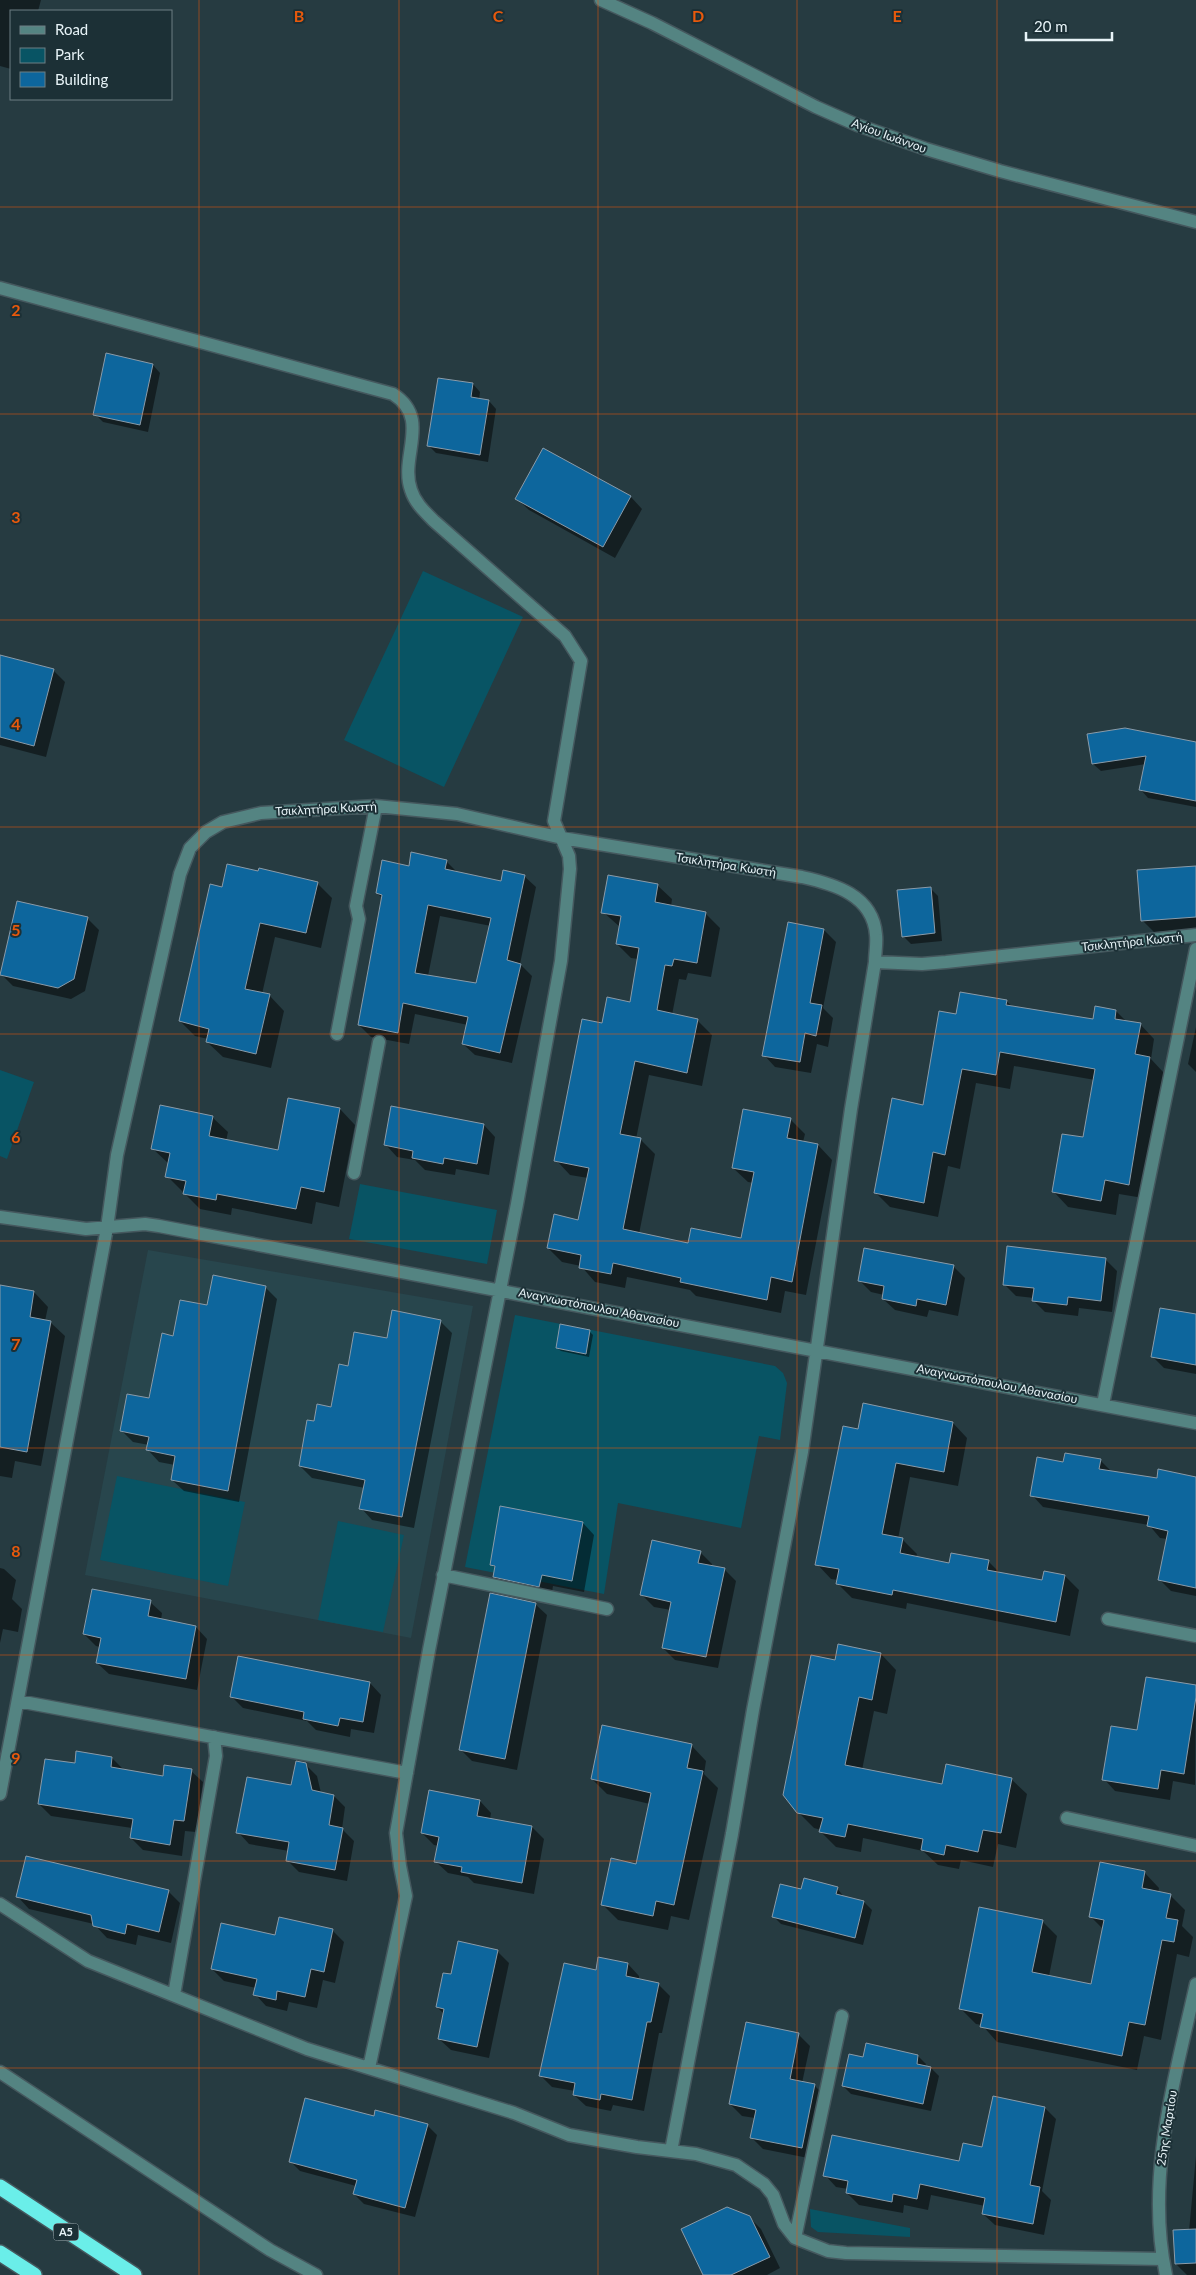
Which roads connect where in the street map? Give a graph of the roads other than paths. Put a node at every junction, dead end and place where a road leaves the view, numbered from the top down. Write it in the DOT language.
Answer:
graph roads {
  1 [pos="601,0"];
  2 [pos="1196,222"];
  3 [pos="0,288"];
  4 [pos="376,806"];
  5 [pos="562,838"];
  6 [pos="1196,935"];
  7 [pos="1196,949"];
  8 [pos="875,962"];
  9 [pos="337,1034"];
  10 [pos="379,1042"];
  11 [pos="354,1174"];
  12 [pos="0,1217"];
  13 [pos="107,1228"];
  14 [pos="500,1289"];
  15 [pos="818,1350"];
  16 [pos="1103,1404"];
  17 [pos="1196,1423"];
  18 [pos="443,1575"];
  19 [pos="608,1609"];
  20 [pos="1108,1618"];
  21 [pos="1196,1636"];
  22 [pos="18,1701"];
  23 [pos="214,1737"];
  24 [pos="407,1773"];
  25 [pos="0,1794"];
  26 [pos="1067,1818"];
  27 [pos="1196,1846"];
  28 [pos="0,1904"];
  29 [pos="1196,1984"];
  30 [pos="174,1995"];
  31 [pos="842,2016"];
  32 [pos="369,2068"];
  33 [pos="0,2072"];
  34 [pos="671,2151"];
  35 [pos="0,2187"];
  36 [pos="795,2238"];
  37 [pos="0,2253"];
  38 [pos="1162,2258"];
  39 [pos="34,2275"];
  40 [pos="134,2275"];
  41 [pos="316,2275"];
  42 [pos="1166,2275"];
  1 -- 2 [label="street, Αγίου Ιωάννου"];
  3 -- 5 [label="street"];
  4 -- 5 [label="street, Τσικλητήρα Κωστή"];
  4 -- 9 [label="street"];
  4 -- 13 [label="street, Τσικλητήρα Κωστή"];
  5 -- 8 [label="street, Τσικλητήρα Κωστή"];
  5 -- 14 [label="street"];
  6 -- 8 [label="street, Τσικλητήρα Κωστή"];
  7 -- 16 [label="street"];
  8 -- 15 [label="street"];
  10 -- 11 [label="street"];
  12 -- 13 [label="street, Αναγνωστόπουλου Αθανασίου"];
  13 -- 14 [label="street, Αναγνωστόπουλου Αθανασίου"];
  13 -- 22 [label="street"];
  14 -- 15 [label="street, Αναγνωστόπουλου Αθανασίου"];
  14 -- 18 [label="street"];
  15 -- 16 [label="street, Αναγνωστόπουλου Αθανασίου"];
  15 -- 34 [label="street"];
  16 -- 17 [label="street, Αναγνωστόπουλου Αθανασίου"];
  18 -- 19 [label="street"];
  18 -- 24 [label="street"];
  20 -- 21 [label="street"];
  22 -- 23 [label="street"];
  22 -- 25 [label="street"];
  23 -- 24 [label="street"];
  23 -- 30 [label="street"];
  24 -- 32 [label="street"];
  26 -- 27 [label="street"];
  28 -- 30 [label="street"];
  29 -- 38 [label="street, 25ης Μαρτίου"];
  30 -- 32 [label="street"];
  31 -- 36 [label="street"];
  32 -- 34 [label="street"];
  33 -- 41 [label="street"];
  34 -- 36 [label="street"];
  35 -- 40 [label="highway, Α5"];
  36 -- 38 [label="street"];
  37 -- 39 [label="highway"];
  38 -- 42 [label="street, 25ης Μαρτίου"];
}
